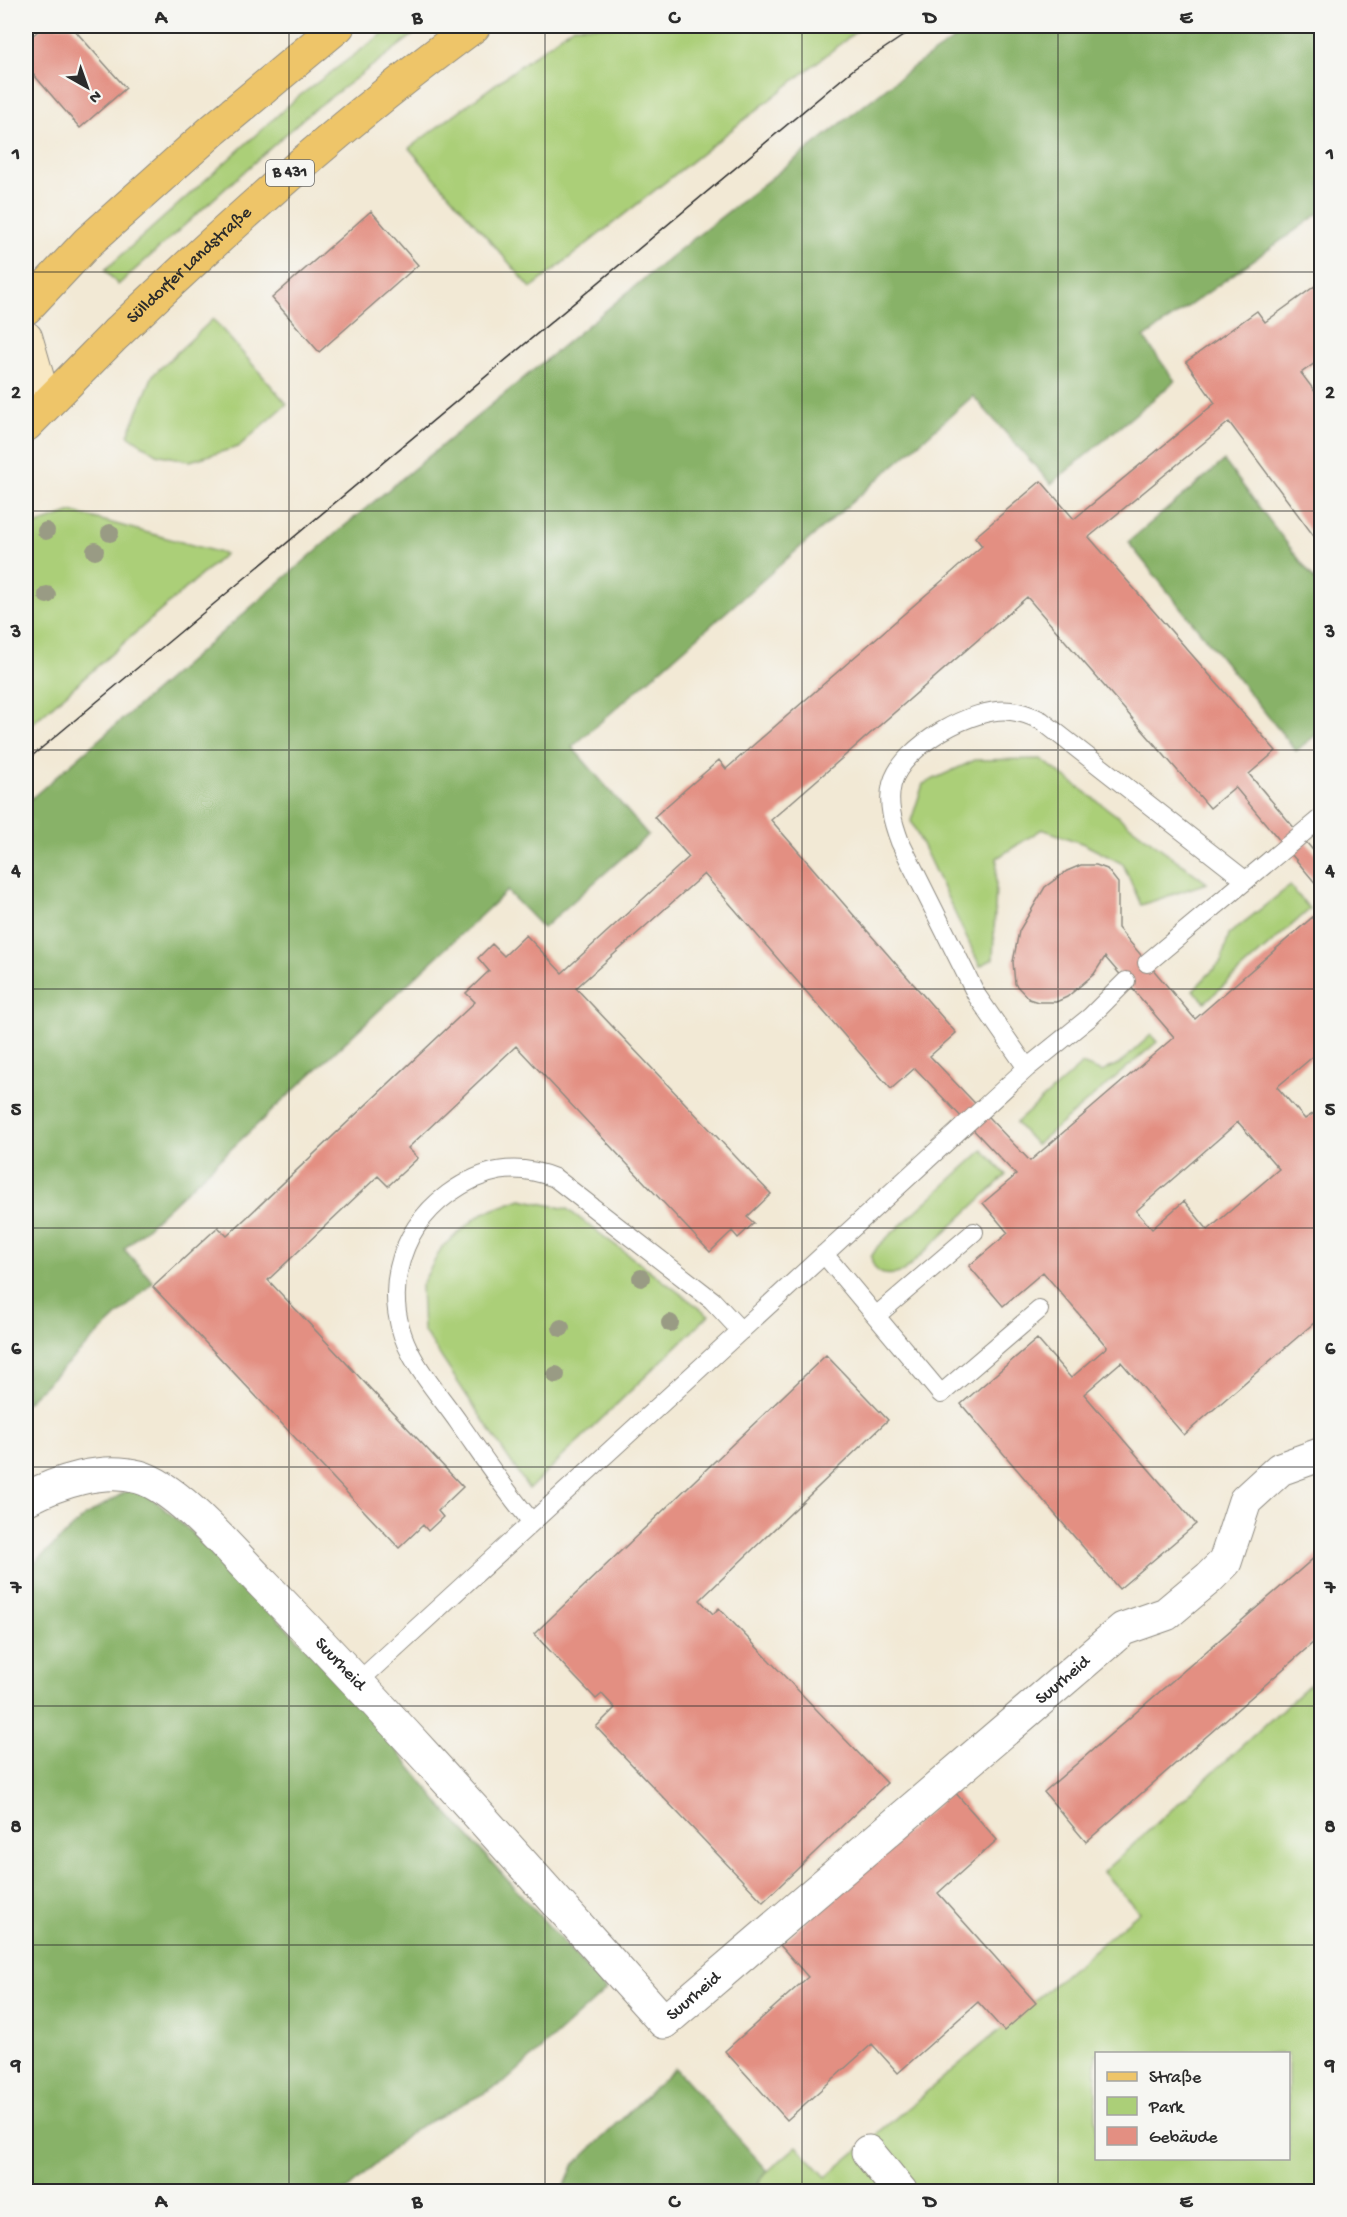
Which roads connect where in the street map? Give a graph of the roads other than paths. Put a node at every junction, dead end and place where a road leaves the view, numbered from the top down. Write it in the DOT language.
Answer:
graph roads {
  1 [pos="338,26"];
  2 [pos="474,26"];
  3 [pos="26,308"];
  4 [pos="26,338"];
  5 [pos="32,409"];
  6 [pos="1322,817"];
  7 [pos="1245,880"];
  8 [pos="1147,963"];
  9 [pos="1126,981"];
  10 [pos="1027,1068"];
  11 [pos="974,1232"];
  12 [pos="824,1254"];
  13 [pos="1039,1310"];
  14 [pos="876,1316"];
  15 [pos="741,1331"];
  16 [pos="1322,1454"];
  17 [pos="26,1499"];
  18 [pos="532,1522"];
  19 [pos="358,1682"];
  20 [pos="868,2152"];
  21 [pos="902,2192"];
  1 -- 3 [label="main road"];
  2 -- 5 [label="main road, Sülldorfer Landstraße / B 431"];
  4 -- 5 [label="main road"];
  6 -- 7 [label="lane"];
  7 -- 8 [label="lane"];
  7 -- 10 [label="lane"];
  9 -- 10 [label="lane"];
  10 -- 12 [label="lane"];
  11 -- 14 [label="lane"];
  12 -- 14 [label="lane"];
  12 -- 15 [label="lane"];
  13 -- 14 [label="lane"];
  15 -- 18 [label="lane"];
  15 -- 18 [label="lane"];
  16 -- 19 [label="street, Suurheid"];
  17 -- 19 [label="street, Suurheid"];
  18 -- 19 [label="lane"];
  20 -- 21 [label="street"];
}
